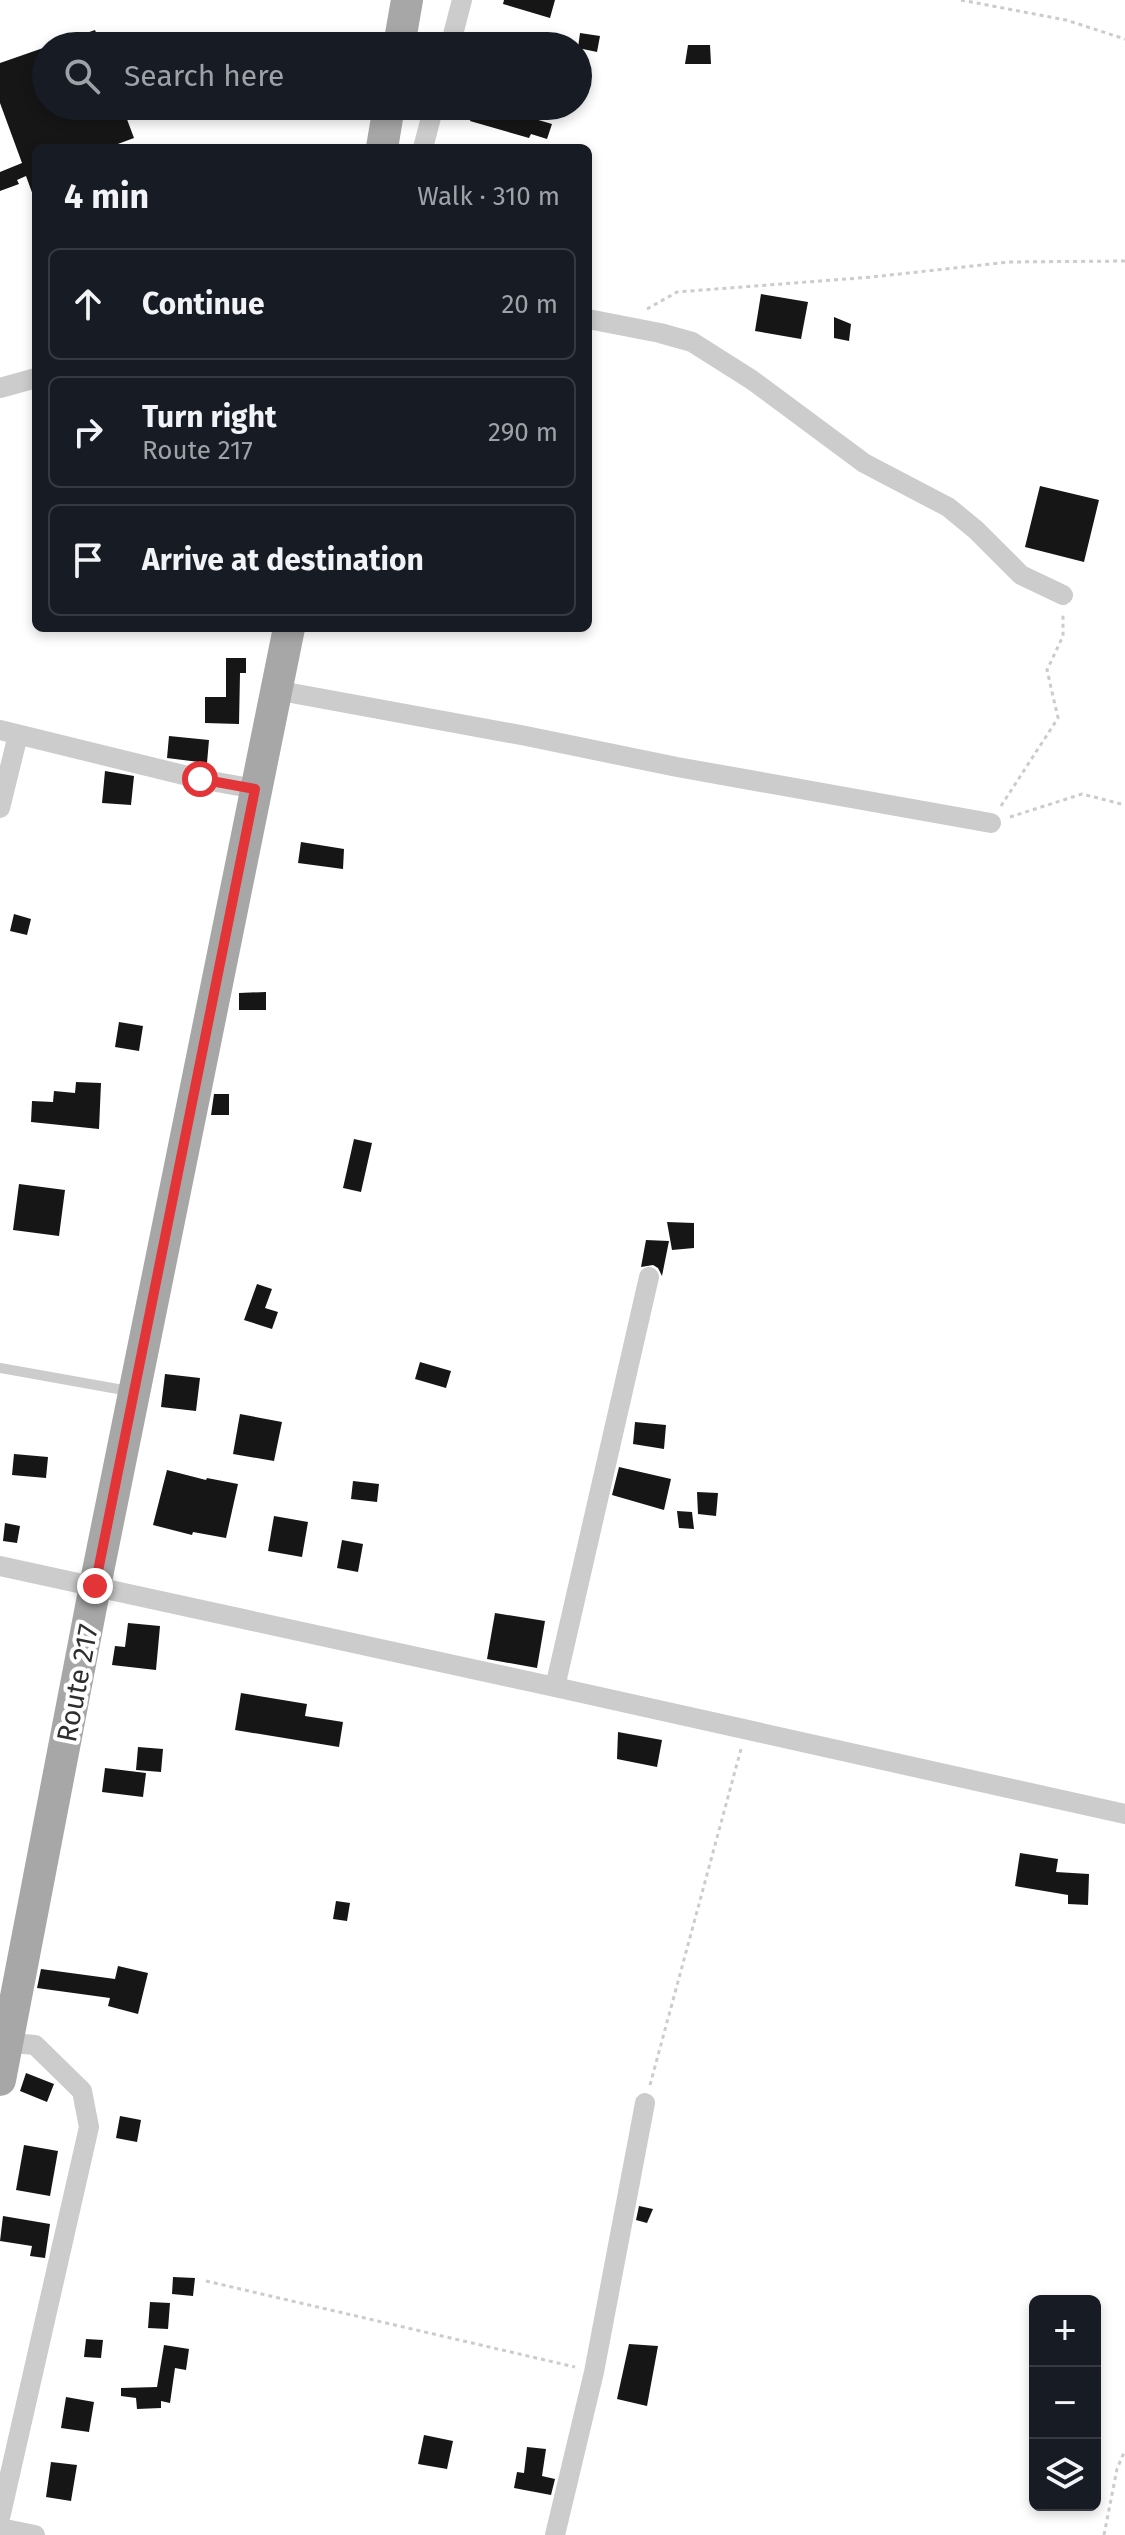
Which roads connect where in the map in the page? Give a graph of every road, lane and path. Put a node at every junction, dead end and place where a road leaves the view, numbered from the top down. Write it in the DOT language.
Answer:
graph roads {
  1 [pos="407,0"];
  2 [pos="462,0"];
  3 [pos="961,0"];
  4 [pos="401,32"];
  5 [pos="454,32"];
  6 [pos="1125,39"];
  7 [pos="387,120"];
  8 [pos="430,120"];
  9 [pos="383,144"];
  10 [pos="424,144"];
  11 [pos="1125,261"];
  12 [pos="592,320"];
  13 [pos="619,325"];
  14 [pos="32,379"];
  15 [pos="0,388"];
  16 [pos="1063,595"];
  17 [pos="288,632"];
  18 [pos="275,690"];
  19 [pos="9,732"];
  20 [pos="255,789"];
  21 [pos="1125,805"];
  22 [pos="0,808"];
  23 [pos="991,823"];
  24 [pos="649,1277"];
  25 [pos="0,1368"];
  26 [pos="135,1392"];
  27 [pos="0,1566"];
  28 [pos="95,1586"];
  29 [pos="555,1687"];
  30 [pos="746,1730"];
  31 [pos="1125,1814"];
  32 [pos="4,2043"];
  33 [pos="0,2080"];
  34 [pos="645,2103"];
  35 [pos="206,2281"];
  36 [pos="594,2372"];
  37 [pos="1125,2450"];
  38 [pos="0,2518"];
  39 [pos="0,2528"];
  40 [pos="35,2535"];
  41 [pos="555,2535"];
  42 [pos="1104,2535"];
  1 -- 4 [label="main road"];
  2 -- 5 [label="street"];
  3 -- 6 [label="path"];
  7 -- 9 [label="main road"];
  8 -- 10 [label="street"];
  11 -- 13 [label="path"];
  12 -- 13 [label="street"];
  13 -- 16 [label="street"];
  14 -- 15 [label="street"];
  16 -- 23 [label="path"];
  17 -- 18 [label="main road, Route 217"];
  18 -- 20 [label="main road, Route 217"];
  18 -- 23 [label="street"];
  19 -- 20 [label="street"];
  19 -- 22 [label="street"];
  20 -- 26 [label="main road, Route 217"];
  21 -- 23 [label="path"];
  24 -- 29 [label="street"];
  25 -- 26 [label="lane"];
  26 -- 28 [label="main road, Route 217"];
  27 -- 28 [label="street"];
  28 -- 29 [label="street"];
  28 -- 32 [label="main road, Route 217"];
  29 -- 30 [label="street"];
  30 -- 31 [label="street"];
  30 -- 34 [label="path"];
  32 -- 33 [label="main road, Route 217"];
  32 -- 38 [label="street"];
  34 -- 36 [label="street"];
  35 -- 36 [label="path"];
  36 -- 41 [label="street"];
  37 -- 42 [label="path"];
  39 -- 40 [label="street"];
}
